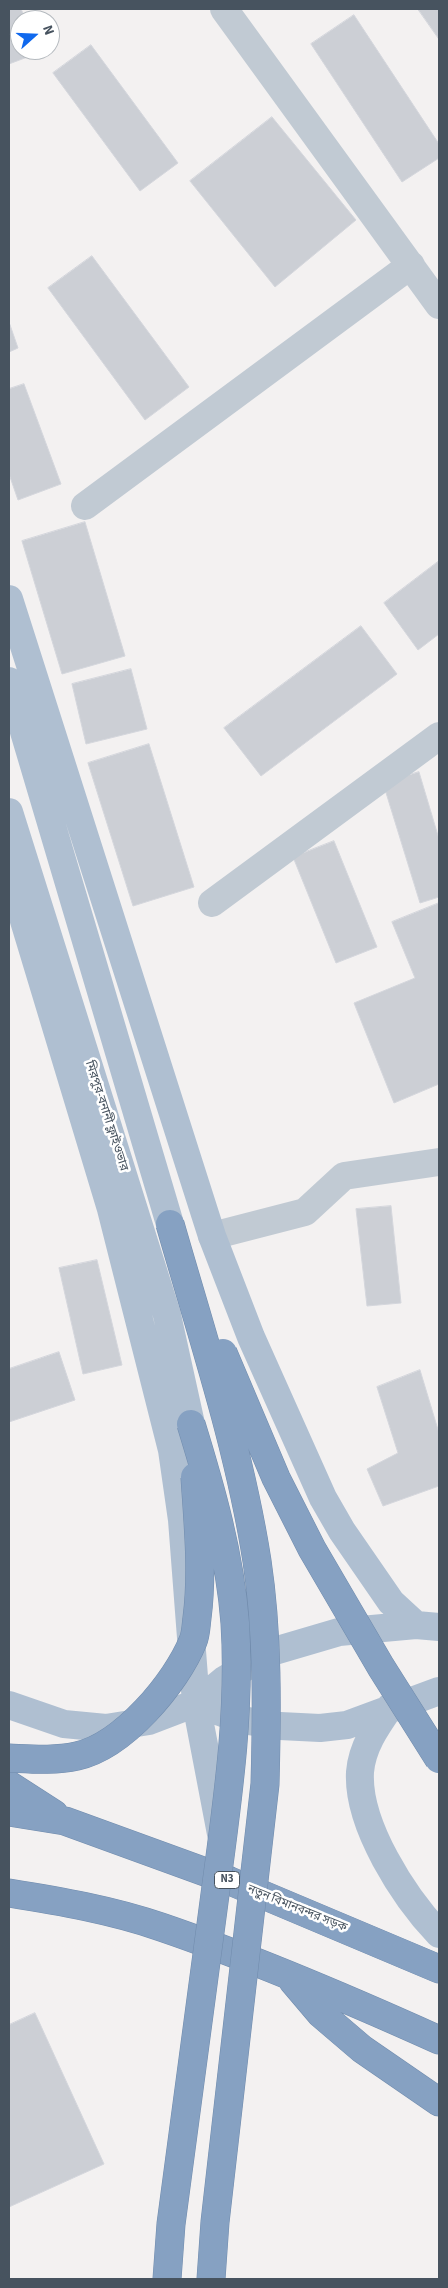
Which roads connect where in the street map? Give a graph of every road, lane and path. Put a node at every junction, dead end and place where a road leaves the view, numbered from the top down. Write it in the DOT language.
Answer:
graph roads {
  1 [pos="224,9"];
  2 [pos="411,265"];
  3 [pos="439,305"];
  4 [pos="85,506"];
  5 [pos="9,600"];
  6 [pos="9,681"];
  7 [pos="439,736"];
  8 [pos="9,812"];
  9 [pos="9,871"];
  10 [pos="212,903"];
  11 [pos="439,1162"];
  12 [pos="170,1224"];
  13 [pos="212,1236"];
  14 [pos="192,1424"];
  15 [pos="428,1626"];
  16 [pos="439,1691"];
  17 [pos="196,1703"];
  18 [pos="9,1706"];
  19 [pos="390,1707"];
  20 [pos="9,1758"];
  21 [pos="439,1758"];
  22 [pos="9,1786"];
  23 [pos="9,1812"];
  24 [pos="65,1821"];
  25 [pos="230,1881"];
  26 [pos="9,1893"];
  27 [pos="439,1934"];
  28 [pos="439,1969"];
  29 [pos="289,1976"];
  30 [pos="439,2040"];
  31 [pos="439,2102"];
  32 [pos="167,2279"];
  33 [pos="211,2279"];
  1 -- 2 [label="street"];
  2 -- 3 [label="street"];
  2 -- 4 [label="street"];
  5 -- 13 [label="main road"];
  6 -- 12 [label="main road"];
  7 -- 10 [label="street"];
  8 -- 14 [label="main road, মিরপুর-বনানী ফ্লাইওভার"];
  9 -- 17 [label="main road"];
  11 -- 13 [label="street"];
  12 -- 21 [label="highway, bridge"];
  12 -- 33 [label="highway, bridge"];
  13 -- 15 [label="main road"];
  14 -- 20 [label="highway, bridge"];
  14 -- 32 [label="highway, bridge"];
  15 -- 17 [label="main road"];
  16 -- 19 [label="main road"];
  17 -- 18 [label="main road"];
  17 -- 19 [label="main road"];
  17 -- 25 [label="main road"];
  19 -- 27 [label="main road"];
  22 -- 24 [label="highway"];
  23 -- 24 [label="highway, নতুন বিমানবন্দর সড়ক / N3"];
  24 -- 25 [label="highway, নতুন বিমানবন্দর সড়ক / N3"];
  25 -- 28 [label="highway, নতুন বিমানবন্দর সড়ক / N3"];
  26 -- 29 [label="highway"];
  29 -- 30 [label="highway"];
  29 -- 31 [label="highway"];
}
